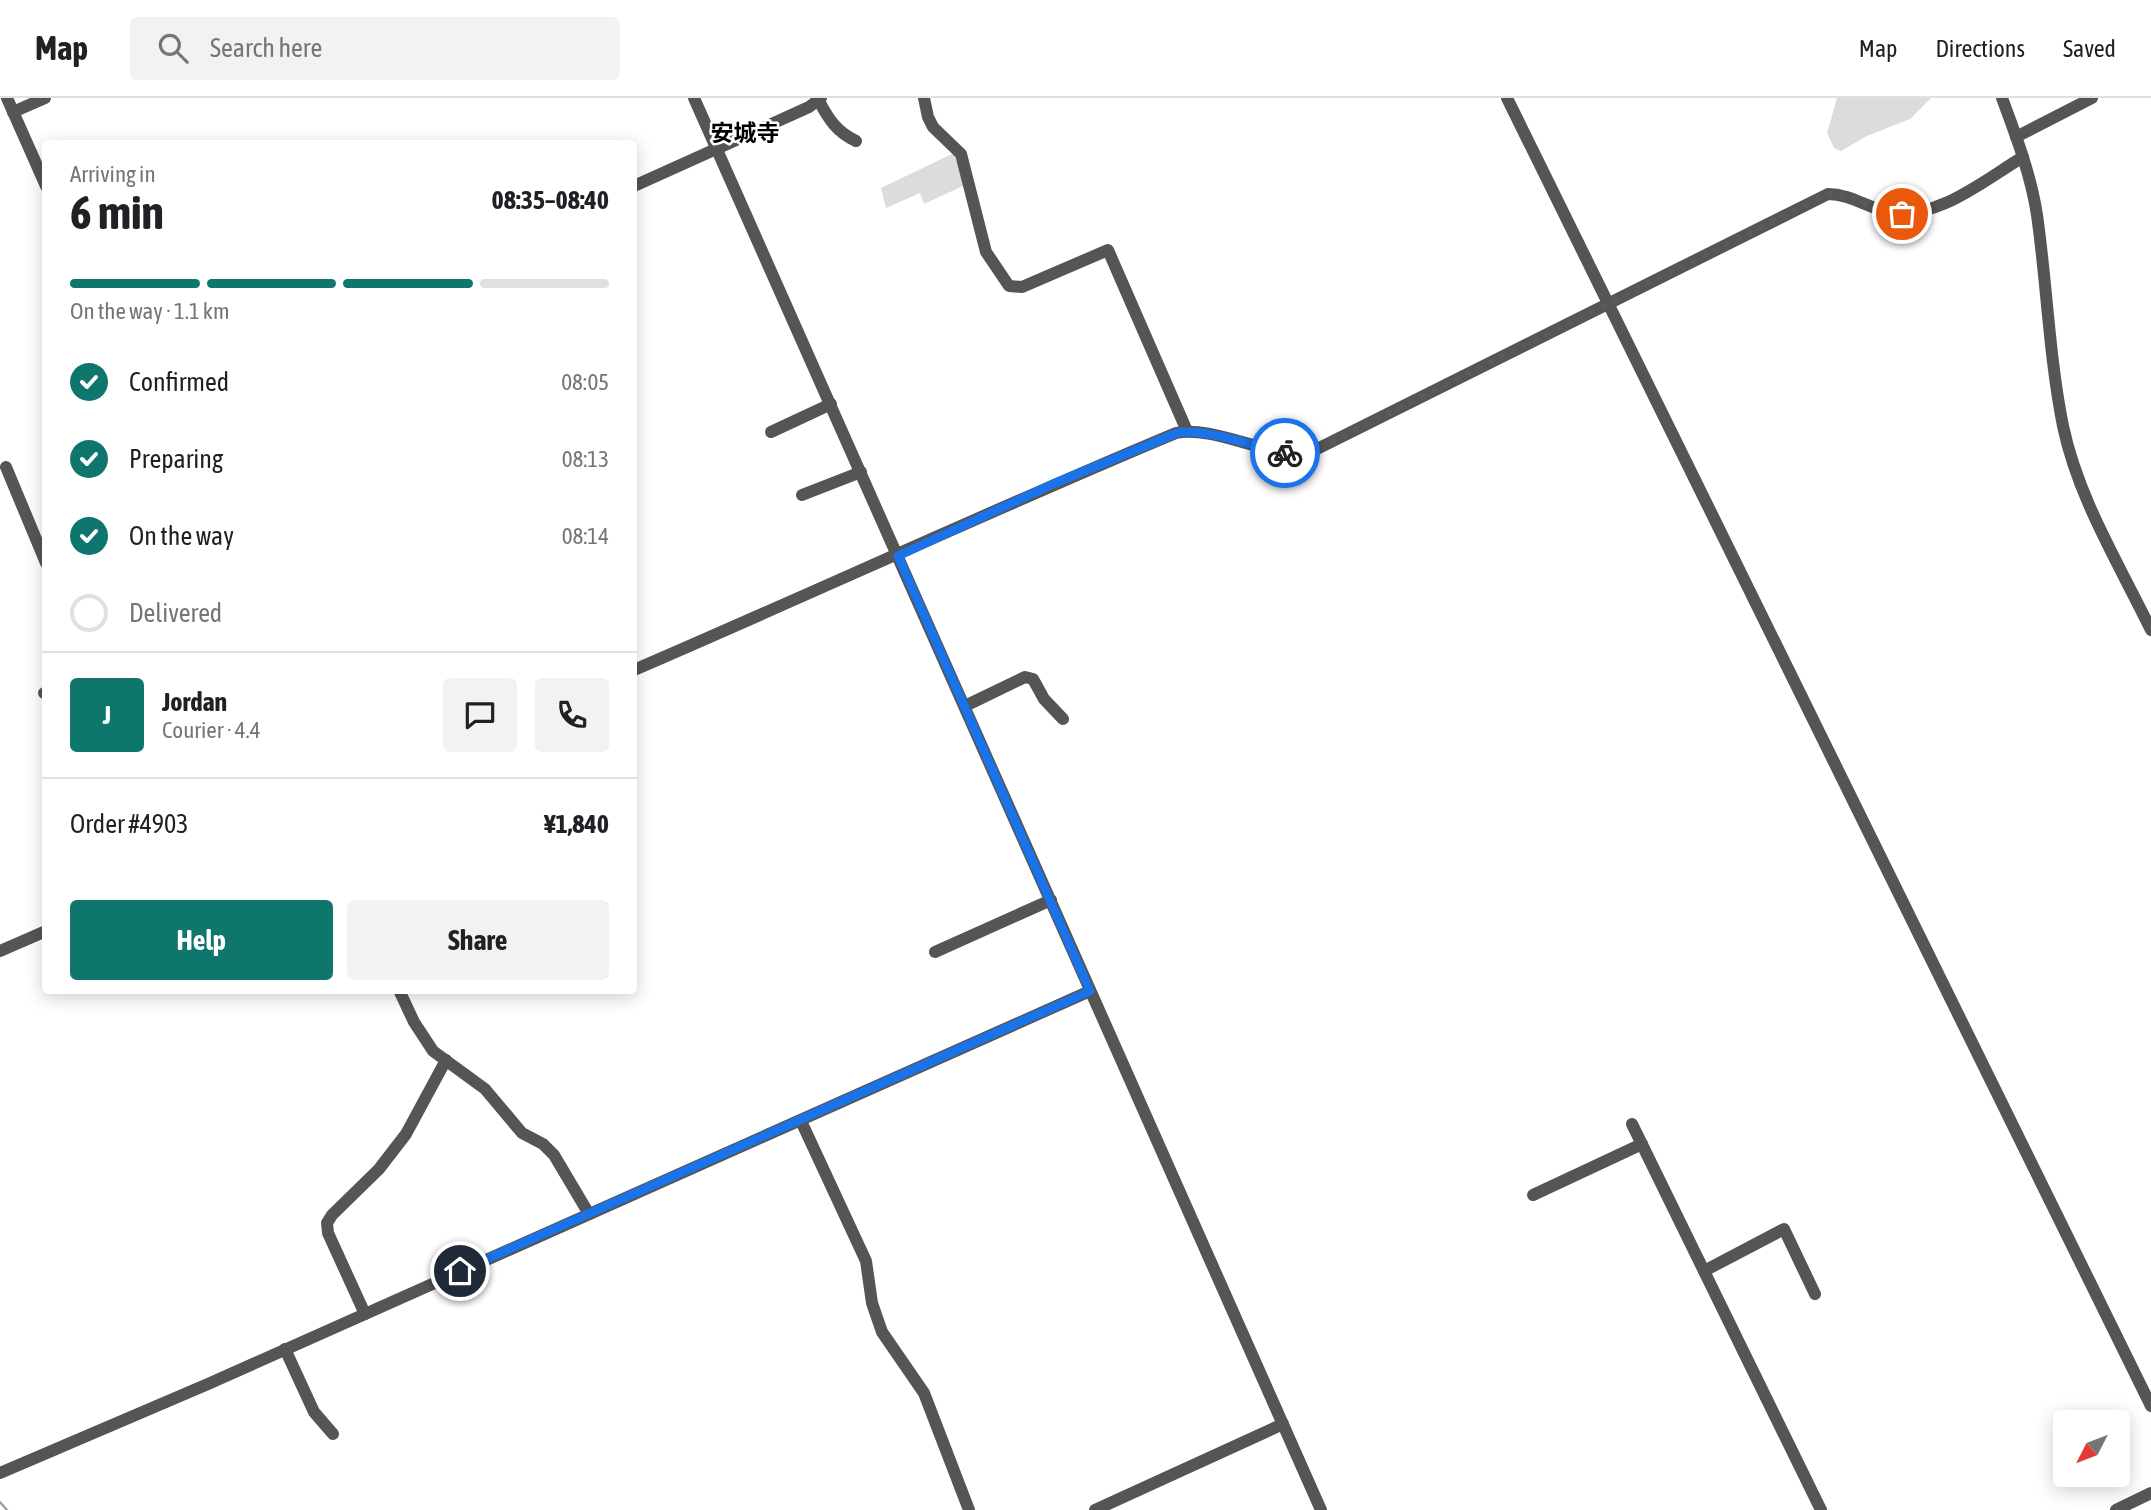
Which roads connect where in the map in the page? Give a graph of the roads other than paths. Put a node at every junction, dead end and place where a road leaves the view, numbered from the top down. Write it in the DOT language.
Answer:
graph roads {
  1 [pos="7,98"];
  2 [pos="45,98"];
  3 [pos="694,98"];
  4 [pos="924,98"];
  5 [pos="1507,98"];
  6 [pos="2002,98"];
  7 [pos="2092,98"];
  8 [pos="820,100"];
  9 [pos="13,112"];
  10 [pos="2017,137"];
  11 [pos="856,141"];
  12 [pos="716,148"];
  13 [pos="2023,157"];
  14 [pos="42,177"];
  15 [pos="637,185"];
  16 [pos="1609,305"];
  17 [pos="831,404"];
  18 [pos="1187,430"];
  19 [pos="771,432"];
  20 [pos="6,467"];
  21 [pos="861,471"];
  22 [pos="802,495"];
  23 [pos="42,553"];
  24 [pos="898,556"];
  25 [pos="2151,630"];
  26 [pos="637,669"];
  27 [pos="965,705"];
  28 [pos="1063,719"];
  29 [pos="1051,900"];
  30 [pos="42,933"];
  31 [pos="0,951"];
  32 [pos="935,952"];
  33 [pos="1090,991"];
  34 [pos="402,994"];
  35 [pos="446,1060"];
  36 [pos="801,1121"];
  37 [pos="1632,1124"];
  38 [pos="1642,1144"];
  39 [pos="1533,1195"];
  40 [pos="589,1214"];
  41 [pos="1704,1271"];
  42 [pos="1815,1294"];
  43 [pos="365,1314"];
  44 [pos="285,1349"];
  45 [pos="2151,1406"];
  46 [pos="1283,1424"];
  47 [pos="333,1434"];
  48 [pos="0,1473"];
  49 [pos="2151,1493"];
  50 [pos="970,1510"];
  51 [pos="1095,1510"];
  52 [pos="1321,1510"];
  53 [pos="1821,1510"];
  54 [pos="2116,1510"];
  1 -- 9 [label="street"];
  2 -- 9 [label="street"];
  3 -- 12 [label="street"];
  4 -- 18 [label="street"];
  5 -- 16 [label="street"];
  6 -- 10 [label="street"];
  7 -- 10 [label="street"];
  8 -- 11 [label="street"];
  8 -- 12 [label="street"];
  9 -- 14 [label="street"];
  10 -- 13 [label="street"];
  12 -- 15 [label="street"];
  12 -- 17 [label="street"];
  13 -- 16 [label="street"];
  13 -- 25 [label="street"];
  16 -- 18 [label="street"];
  16 -- 45 [label="street"];
  17 -- 19 [label="street"];
  17 -- 21 [label="street"];
  18 -- 24 [label="street"];
  20 -- 23 [label="street"];
  21 -- 22 [label="street"];
  21 -- 24 [label="street"];
  24 -- 26 [label="street"];
  24 -- 27 [label="street"];
  27 -- 28 [label="street"];
  27 -- 29 [label="street"];
  29 -- 32 [label="street"];
  29 -- 33 [label="street"];
  30 -- 31 [label="street"];
  33 -- 36 [label="street"];
  33 -- 46 [label="street"];
  34 -- 35 [label="street"];
  35 -- 40 [label="street"];
  35 -- 43 [label="street"];
  36 -- 40 [label="street"];
  36 -- 50 [label="street"];
  37 -- 38 [label="street"];
  38 -- 39 [label="street"];
  38 -- 41 [label="street"];
  40 -- 43 [label="street"];
  41 -- 42 [label="street"];
  41 -- 53 [label="street"];
  43 -- 44 [label="street"];
  44 -- 47 [label="street"];
  44 -- 48 [label="street"];
  46 -- 51 [label="street"];
  46 -- 52 [label="street"];
  49 -- 54 [label="street"];
}
